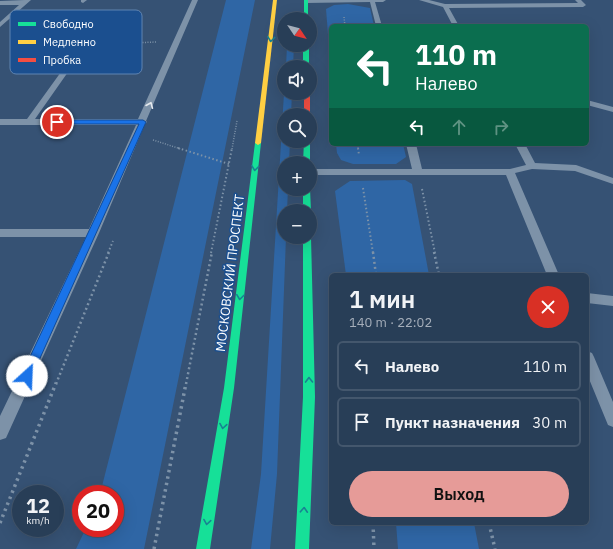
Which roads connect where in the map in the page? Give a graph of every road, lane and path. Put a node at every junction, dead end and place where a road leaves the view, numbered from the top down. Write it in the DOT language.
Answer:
graph roads {
  1 [pos="195,0"];
  2 [pos="276,0"];
  3 [pos="306,0"];
  4 [pos="372,0"];
  5 [pos="383,0"];
  6 [pos="422,0"];
  7 [pos="578,0"];
  8 [pos="26,1"];
  9 [pos="0,3"];
  10 [pos="445,6"];
  11 [pos="16,10"];
  12 [pos="306,12"];
  13 [pos="10,16"];
  14 [pos="378,24"];
  15 [pos="455,24"];
  16 [pos="0,25"];
  17 [pos="177,42"];
  18 [pos="142,43"];
  19 [pos="63,74"];
  20 [pos="589,103"];
  21 [pos="613,110"];
  22 [pos="238,117"];
  23 [pos="0,122"];
  24 [pos="29,122"];
  25 [pos="143,122"];
  26 [pos="135,140"];
  27 [pos="154,140"];
  28 [pos="411,146"];
  29 [pos="521,146"];
  30 [pos="151,147"];
  31 [pos="229,164"];
  32 [pos="532,166"];
  33 [pos="317,172"];
  34 [pos="510,172"];
  35 [pos="418,173"];
  36 [pos="613,181"];
  37 [pos="363,188"];
  38 [pos="0,233"];
  39 [pos="93,233"];
  40 [pos="116,236"];
  41 [pos="307,244"];
  42 [pos="376,273"];
  43 [pos="439,273"];
  44 [pos="552,273"];
  45 [pos="589,298"];
  46 [pos="613,301"];
  47 [pos="589,362"];
  48 [pos="613,420"];
  49 [pos="0,433"];
  50 [pos="0,523"];
  51 [pos="373,525"];
  52 [pos="489,525"];
  53 [pos="154,549"];
  54 [pos="203,549"];
  55 [pos="302,549"];
  56 [pos="374,549"];
  57 [pos="495,549"];
  1 -- 17 [label="lane"];
  2 -- 54 [label="main road, МОСКОВСКИЙ ПРОСПЕКТ, one-way"];
  3 -- 4 [label="lane"];
  3 -- 12 [label="main road"];
  4 -- 5 [label="lane"];
  4 -- 14 [label="lane"];
  6 -- 10 [label="lane"];
  7 -- 10 [label="lane"];
  8 -- 9 [label="lane"];
  8 -- 11 [label="lane"];
  10 -- 15 [label="lane"];
  13 -- 16 [label="lane"];
  17 -- 18 [label="path"];
  25 -- 17 [label="lane, one-way"];
  19 -- 24 [label="lane"];
  20 -- 21 [label="lane"];
  22 -- 31 [label="path"];
  23 -- 24 [label="lane"];
  24 -- 25 [label="lane"];
  25 -- 26 [label="lane"];
  26 -- 27 [label="path"];
  26 -- 39 [label="lane"];
  27 -- 30 [label="path"];
  27 -- 31 [label="path"];
  28 -- 35 [label="lane"];
  29 -- 32 [label="lane"];
  31 -- 53 [label="path"];
  32 -- 34 [label="lane"];
  32 -- 36 [label="lane"];
  33 -- 35 [label="lane"];
  34 -- 35 [label="lane"];
  34 -- 44 [label="lane"];
  35 -- 43 [label="path"];
  37 -- 42 [label="path"];
  38 -- 39 [label="lane"];
  39 -- 49 [label="lane"];
  40 -- 50 [label="path"];
  55 -- 41 [label="main road, one-way"];
  45 -- 46 [label="lane"];
  47 -- 48 [label="lane"];
  51 -- 56 [label="path"];
  52 -- 57 [label="path"];
}
